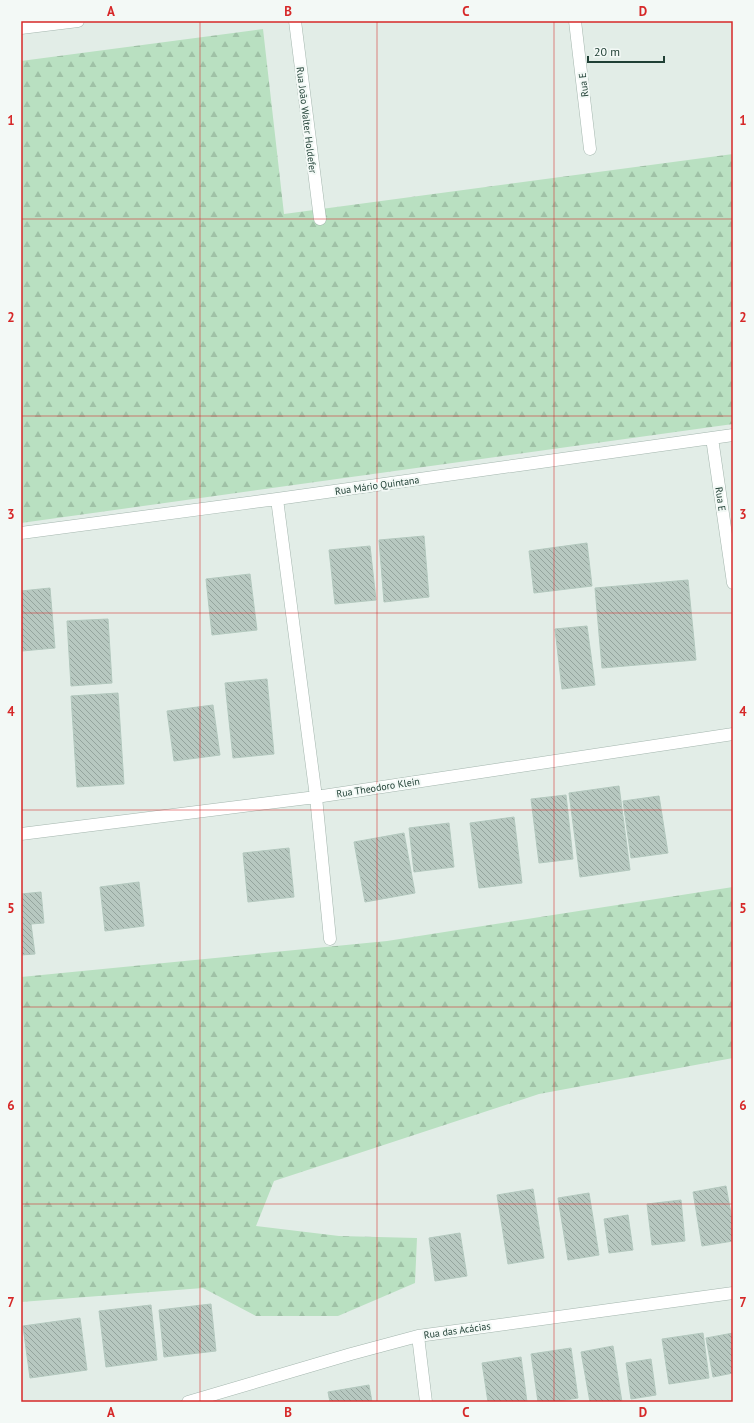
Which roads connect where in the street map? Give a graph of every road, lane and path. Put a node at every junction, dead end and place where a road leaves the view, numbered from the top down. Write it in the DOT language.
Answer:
graph roads {
  1 [pos="78,21"];
  2 [pos="295,21"];
  3 [pos="575,21"];
  4 [pos="21,28"];
  5 [pos="590,149"];
  6 [pos="320,219"];
  7 [pos="733,435"];
  8 [pos="712,438"];
  9 [pos="277,499"];
  10 [pos="21,533"];
  11 [pos="733,583"];
  12 [pos="733,734"];
  13 [pos="316,797"];
  14 [pos="21,834"];
  15 [pos="330,939"];
  16 [pos="733,1293"];
  17 [pos="418,1336"];
  18 [pos="188,1402"];
  19 [pos="426,1402"];
  1 -- 4 [label="street"];
  2 -- 6 [label="street, Rua João Walter Holdefer"];
  3 -- 5 [label="street, Rua E"];
  7 -- 8 [label="street, Rua Mário Quintana"];
  8 -- 9 [label="street, Rua Mário Quintana"];
  8 -- 11 [label="street, Rua E"];
  9 -- 10 [label="street, Rua Mário Quintana"];
  9 -- 13 [label="street"];
  12 -- 13 [label="street, Rua Theodoro Klein"];
  13 -- 14 [label="street, Rua Theodoro Klein"];
  13 -- 15 [label="street"];
  16 -- 17 [label="street, Rua das Acácias"];
  17 -- 18 [label="street, Rua das Acácias"];
  17 -- 19 [label="street"];
}
